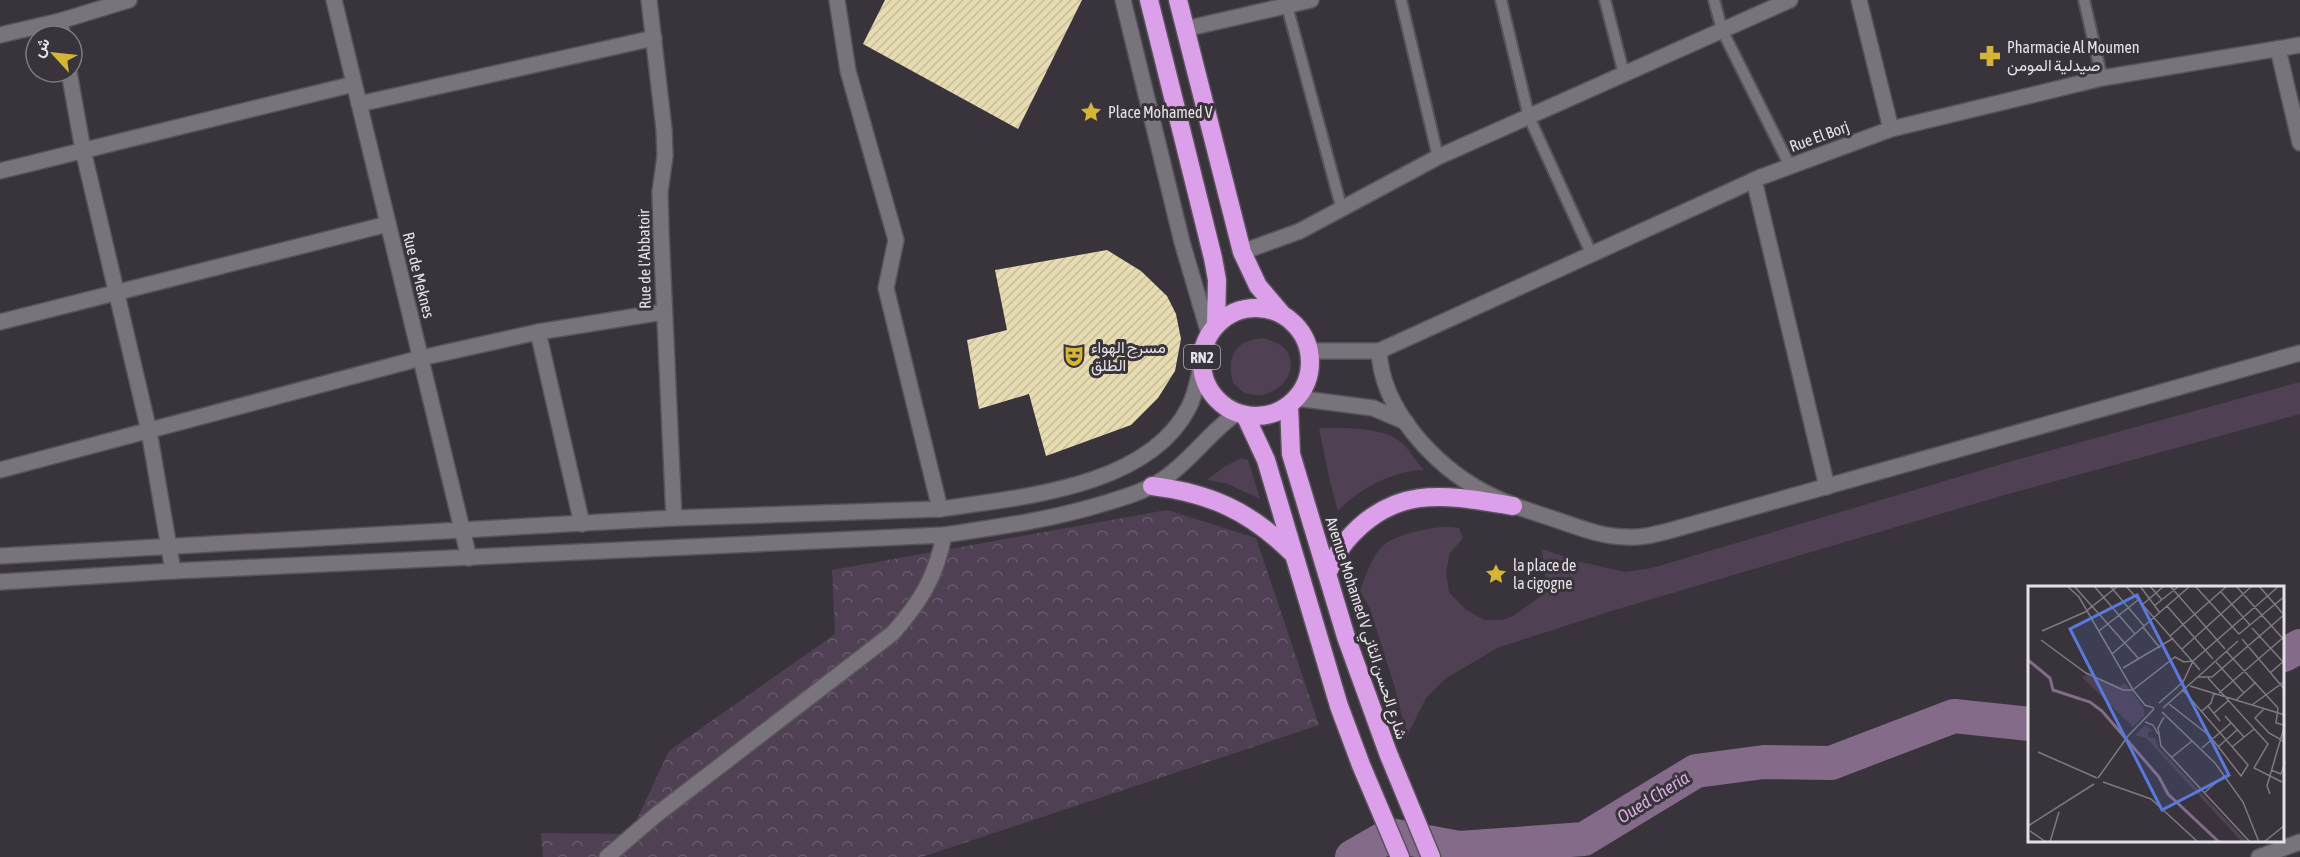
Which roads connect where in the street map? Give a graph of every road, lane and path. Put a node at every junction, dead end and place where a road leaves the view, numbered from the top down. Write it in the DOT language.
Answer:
graph roads {
  1 [pos="129,0"];
  2 [pos="334,0"];
  3 [pos="649,0"];
  4 [pos="837,0"];
  5 [pos="1123,0"];
  6 [pos="1149,0"];
  7 [pos="1178,0"];
  8 [pos="1311,0"];
  9 [pos="1401,0"];
  10 [pos="1501,0"];
  11 [pos="1605,0"];
  12 [pos="1714,0"];
  13 [pos="1790,0"];
  14 [pos="1859,0"];
  15 [pos="2084,0"];
  16 [pos="1287,6"];
  17 [pos="71,24"];
  18 [pos="1185,29"];
  19 [pos="1722,30"];
  20 [pos="24,32"];
  21 [pos="0,35"];
  22 [pos="654,38"];
  23 [pos="2300,45"];
  24 [pos="2278,49"];
  25 [pos="1624,74"];
  26 [pos="2102,78"];
  27 [pos="71,84"];
  28 [pos="354,84"];
  29 [pos="359,104"];
  30 [pos="1529,117"];
  31 [pos="1891,129"];
  32 [pos="2300,143"];
  33 [pos="83,150"];
  34 [pos="1438,157"];
  35 [pos="1790,166"];
  36 [pos="0,171"];
  37 [pos="1754,180"];
  38 [pos="1342,210"];
  39 [pos="388,224"];
  40 [pos="1242,252"];
  41 [pos="1592,255"];
  42 [pos="117,294"];
  43 [pos="663,312"];
  44 [pos="1282,315"];
  45 [pos="0,322"];
  46 [pos="1213,329"];
  47 [pos="538,332"];
  48 [pos="1309,351"];
  49 [pos="1379,351"];
  50 [pos="2300,353"];
  51 [pos="421,358"];
  52 [pos="1202,363"];
  53 [pos="1292,402"];
  54 [pos="1241,414"];
  55 [pos="1407,423"];
  56 [pos="149,430"];
  57 [pos="0,470"];
  58 [pos="1152,486"];
  59 [pos="1827,487"];
  60 [pos="1514,506"];
  61 [pos="940,509"];
  62 [pos="674,518"];
  63 [pos="582,524"];
  64 [pos="463,531"];
  65 [pos="944,535"];
  66 [pos="168,547"];
  67 [pos="39,553"];
  68 [pos="1293,554"];
  69 [pos="0,556"];
  70 [pos="469,558"];
  71 [pos="173,572"];
  72 [pos="1327,573"];
  73 [pos="44,580"];
  74 [pos="0,582"];
  75 [pos="2300,842"];
  76 [pos="607,857"];
  77 [pos="1400,857"];
  78 [pos="1431,857"];
  79 [pos="2259,857"];
  1 -- 17 [label="street"];
  2 -- 28 [label="street, Rue de Meknes"];
  3 -- 22 [label="street, Rue de l'Abbatoir"];
  4 -- 61 [label="street"];
  5 -- 46 [label="street"];
  6 -- 46 [label="highway, RN2"];
  7 -- 18 [label="highway, RN2"];
  8 -- 16 [label="street"];
  9 -- 34 [label="lane"];
  10 -- 30 [label="lane"];
  11 -- 25 [label="lane"];
  12 -- 19 [label="lane"];
  13 -- 19 [label="street"];
  14 -- 31 [label="street"];
  15 -- 26 [label="lane"];
  16 -- 18 [label="street"];
  16 -- 38 [label="lane"];
  18 -- 40 [label="highway, RN2"];
  19 -- 25 [label="street"];
  19 -- 35 [label="lane"];
  20 -- 21 [label="street"];
  22 -- 29 [label="street"];
  22 -- 43 [label="street, Rue de l'Abbatoir"];
  23 -- 24 [label="street, Rue El Borj"];
  24 -- 26 [label="street, Rue El Borj"];
  24 -- 32 [label="street"];
  25 -- 30 [label="street"];
  26 -- 31 [label="street, Rue El Borj"];
  27 -- 33 [label="street"];
  28 -- 29 [label="street, Rue de Meknes"];
  28 -- 33 [label="street"];
  29 -- 39 [label="street, Rue de Meknes"];
  30 -- 34 [label="street"];
  30 -- 41 [label="lane"];
  31 -- 35 [label="street, Rue El Borj"];
  33 -- 36 [label="street"];
  33 -- 42 [label="street"];
  34 -- 38 [label="street"];
  35 -- 37 [label="street, Rue El Borj"];
  37 -- 41 [label="street, Rue El Borj"];
  37 -- 59 [label="street"];
  38 -- 40 [label="street"];
  39 -- 42 [label="street"];
  39 -- 51 [label="street, Rue de Meknes"];
  40 -- 44 [label="highway, RN2"];
  41 -- 49 [label="street, Rue El Borj"];
  42 -- 45 [label="street"];
  42 -- 56 [label="street"];
  43 -- 47 [label="street"];
  43 -- 62 [label="street, Rue de l'Abbatoir"];
  44 -- 46 [label="highway, RN2"];
  44 -- 48 [label="highway, RN2"];
  46 -- 52 [label="highway, RN2"];
  47 -- 51 [label="street"];
  47 -- 63 [label="street"];
  48 -- 49 [label="street"];
  48 -- 53 [label="highway"];
  49 -- 55 [label="street"];
  50 -- 59 [label="street"];
  51 -- 56 [label="street"];
  51 -- 64 [label="street, Rue de Meknes"];
  52 -- 54 [label="highway, RN2"];
  52 -- 61 [label="street"];
  53 -- 54 [label="highway"];
  53 -- 55 [label="street"];
  53 -- 72 [label="highway, Avenue Mohamed V شارع الحسن الثاني"];
  54 -- 58 [label="street"];
  54 -- 68 [label="highway, RN2"];
  55 -- 60 [label="street"];
  56 -- 57 [label="street"];
  56 -- 66 [label="street"];
  58 -- 65 [label="street"];
  58 -- 68 [label="highway"];
  59 -- 60 [label="street"];
  60 -- 72 [label="highway"];
  61 -- 62 [label="street"];
  62 -- 63 [label="street"];
  63 -- 64 [label="street"];
  64 -- 66 [label="street"];
  64 -- 70 [label="street, Rue de Meknes"];
  65 -- 70 [label="street"];
  65 -- 76 [label="street"];
  66 -- 67 [label="street"];
  66 -- 71 [label="street"];
  67 -- 69 [label="street"];
  67 -- 73 [label="street"];
  68 -- 77 [label="highway, RN2"];
  70 -- 71 [label="street"];
  71 -- 73 [label="street"];
  72 -- 78 [label="highway, Avenue Mohamed V شارع الحسن الثاني"];
  73 -- 74 [label="street"];
  75 -- 79 [label="street"];
}
